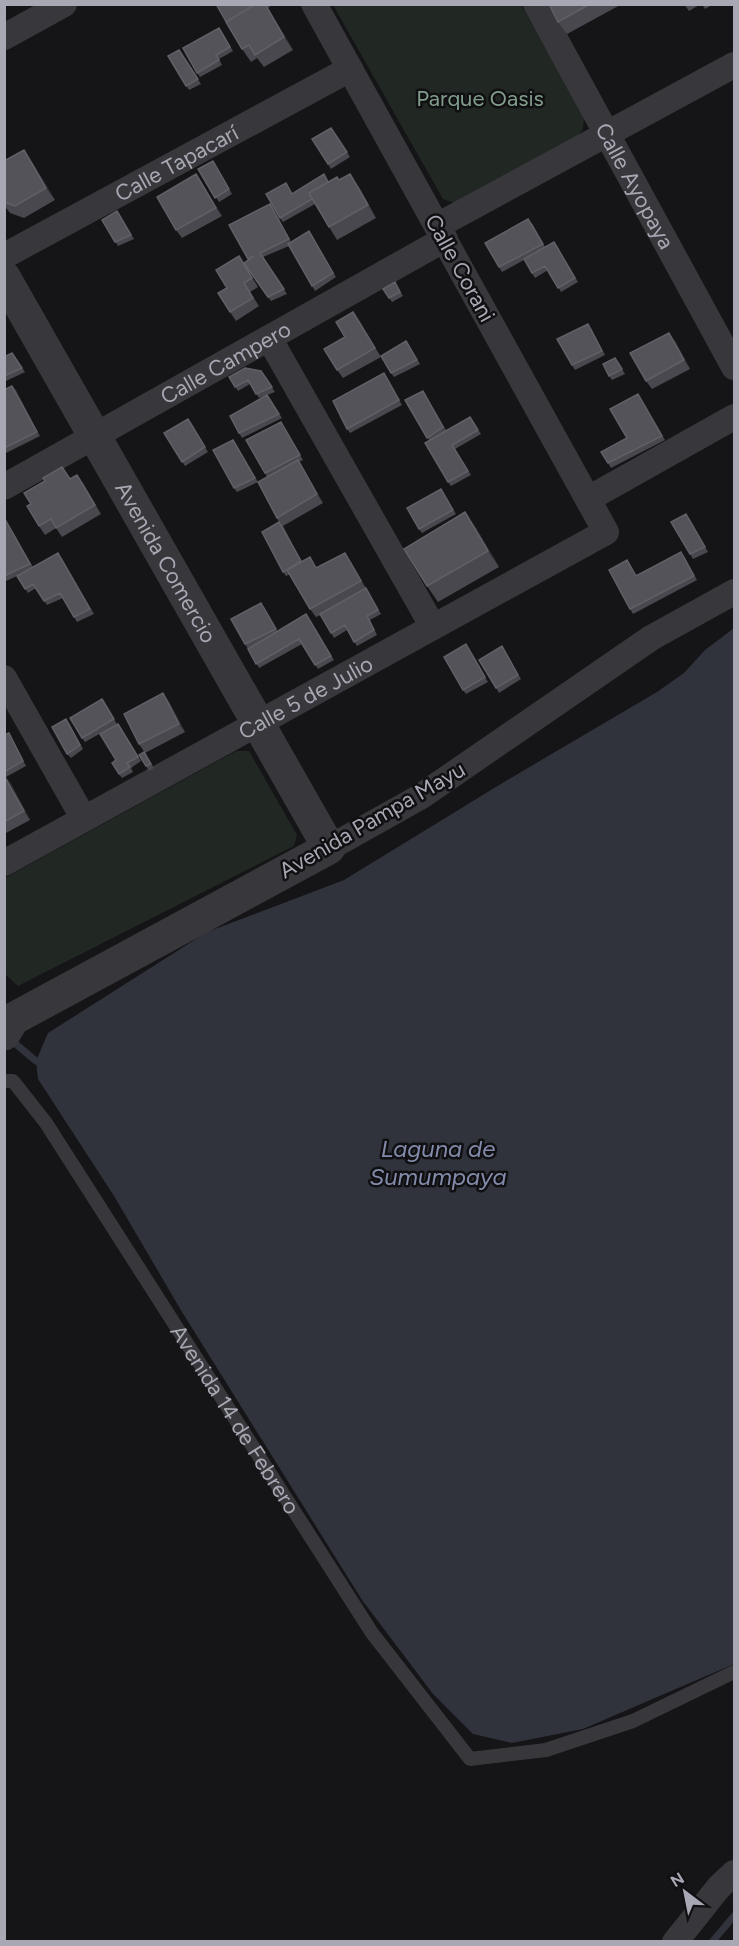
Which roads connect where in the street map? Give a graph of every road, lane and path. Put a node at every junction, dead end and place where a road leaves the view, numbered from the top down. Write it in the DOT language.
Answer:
graph roads {
  1 [pos="64,4"];
  2 [pos="314,4"];
  3 [pos="536,4"];
  4 [pos="4,37"];
  5 [pos="735,65"];
  6 [pos="350,69"];
  7 [pos="606,133"];
  8 [pos="441,232"];
  9 [pos="4,256"];
  10 [pos="4,277"];
  11 [pos="269,338"];
  12 [pos="735,367"];
  13 [pos="735,417"];
  14 [pos="96,436"];
  15 [pos="4,487"];
  16 [pos="588,499"];
  17 [pos="606,532"];
  18 [pos="735,592"];
  19 [pos="433,627"];
  20 [pos="4,678"];
  21 [pos="259,723"];
  22 [pos="84,819"];
  23 [pos="329,848"];
  24 [pos="4,863"];
  25 [pos="7,1021"];
  26 [pos="4,1081"];
  27 [pos="735,1672"];
  28 [pos="735,1873"];
  29 [pos="675,1941"];
  1 -- 4 [label="street"];
  2 -- 6 [label="street, Calle Corani"];
  3 -- 7 [label="street, Calle Ayopaya"];
  5 -- 7 [label="street, Calle Campero"];
  6 -- 8 [label="street, Calle Corani"];
  6 -- 9 [label="street, Calle Tapacarí"];
  7 -- 8 [label="street, Calle Campero"];
  7 -- 12 [label="street, Calle Ayopaya"];
  8 -- 11 [label="street, Calle Campero"];
  8 -- 16 [label="street, Calle Corani"];
  10 -- 14 [label="street, Avenida Comercio"];
  11 -- 14 [label="street, Calle Campero"];
  11 -- 19 [label="street"];
  13 -- 16 [label="street"];
  14 -- 15 [label="street, Calle Campero"];
  14 -- 21 [label="street, Avenida Comercio"];
  16 -- 17 [label="street, Calle Corani"];
  17 -- 19 [label="street, Calle 5 de Julio"];
  18 -- 23 [label="street, Avenida Pampa Mayu"];
  19 -- 21 [label="street, Calle 5 de Julio"];
  20 -- 22 [label="street"];
  21 -- 22 [label="street, Calle 5 de Julio"];
  21 -- 23 [label="street, Avenida Comercio"];
  22 -- 24 [label="street, Calle 5 de Julio"];
  23 -- 25 [label="street, Avenida Pampa Mayu"];
  26 -- 27 [label="lane, Avenida 14 de Febrero"];
  28 -- 29 [label="street"];
}
